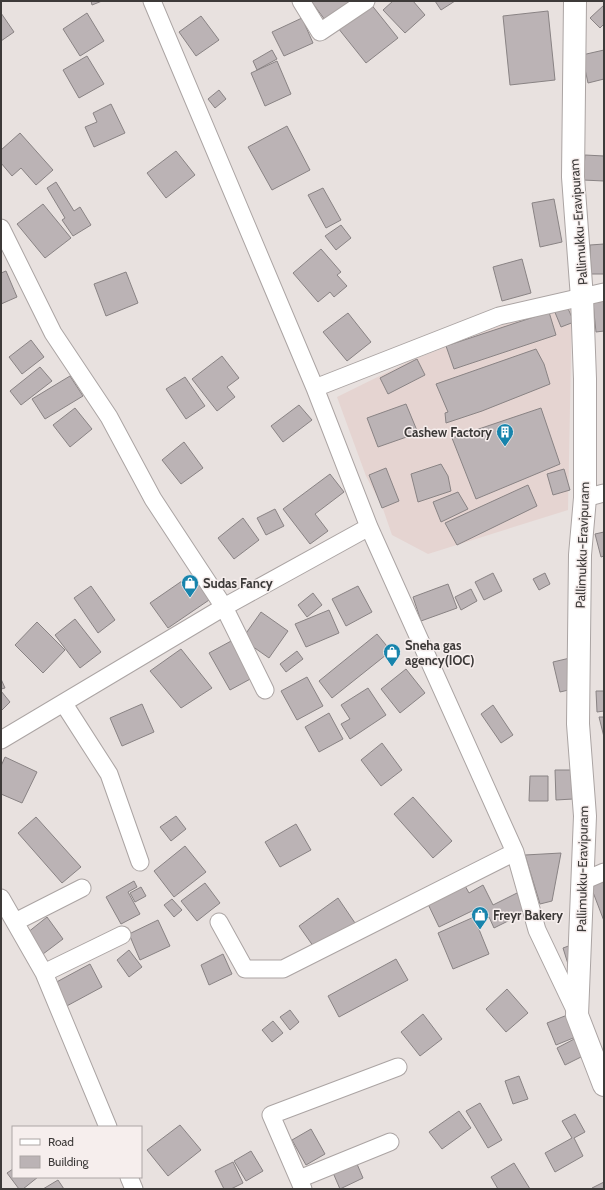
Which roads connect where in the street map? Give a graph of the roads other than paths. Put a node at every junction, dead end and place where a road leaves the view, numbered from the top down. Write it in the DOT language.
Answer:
graph roads {
  1 [pos="152,1"];
  2 [pos="301,1"];
  3 [pos="366,1"];
  4 [pos="575,1"];
  5 [pos="1,228"];
  6 [pos="604,292"];
  7 [pos="582,298"];
  8 [pos="315,388"];
  9 [pos="594,495"];
  10 [pos="369,527"];
  11 [pos="224,606"];
  12 [pos="265,690"];
  13 [pos="64,704"];
  14 [pos="1,740"];
  15 [pos="515,852"];
  16 [pos="140,862"];
  17 [pos="604,872"];
  18 [pos="583,881"];
  19 [pos="82,888"];
  20 [pos="1,898"];
  21 [pos="15,922"];
  22 [pos="218,922"];
  23 [pos="122,935"];
  24 [pos="44,973"];
  25 [pos="577,1015"];
  26 [pos="398,1067"];
  27 [pos="604,1085"];
  28 [pos="108,1126"];
  29 [pos="390,1142"];
  30 [pos="129,1178"];
  31 [pos="301,1184"];
  32 [pos="134,1189"];
  1 -- 8 [label="street"];
  2 -- 3 [label="street"];
  4 -- 7 [label="main road, Pallimukku-Eravipuram"];
  5 -- 11 [label="street"];
  6 -- 7 [label="street"];
  7 -- 8 [label="street"];
  7 -- 9 [label="main road, Pallimukku-Eravipuram"];
  8 -- 10 [label="street"];
  9 -- 18 [label="main road, Pallimukku-Eravipuram"];
  10 -- 11 [label="street"];
  10 -- 15 [label="street"];
  11 -- 12 [label="street"];
  11 -- 13 [label="street"];
  13 -- 14 [label="street"];
  13 -- 16 [label="street"];
  15 -- 22 [label="street"];
  15 -- 25 [label="street"];
  17 -- 18 [label="street"];
  18 -- 25 [label="main road, Pallimukku-Eravipuram"];
  19 -- 21 [label="street"];
  20 -- 21 [label="street"];
  21 -- 24 [label="street"];
  23 -- 24 [label="street"];
  24 -- 28 [label="street"];
  25 -- 27 [label="main road, Pallimukku-Eravipuram"];
  26 -- 31 [label="street"];
  29 -- 31 [label="street"];
  30 -- 32 [label="street"];
}
